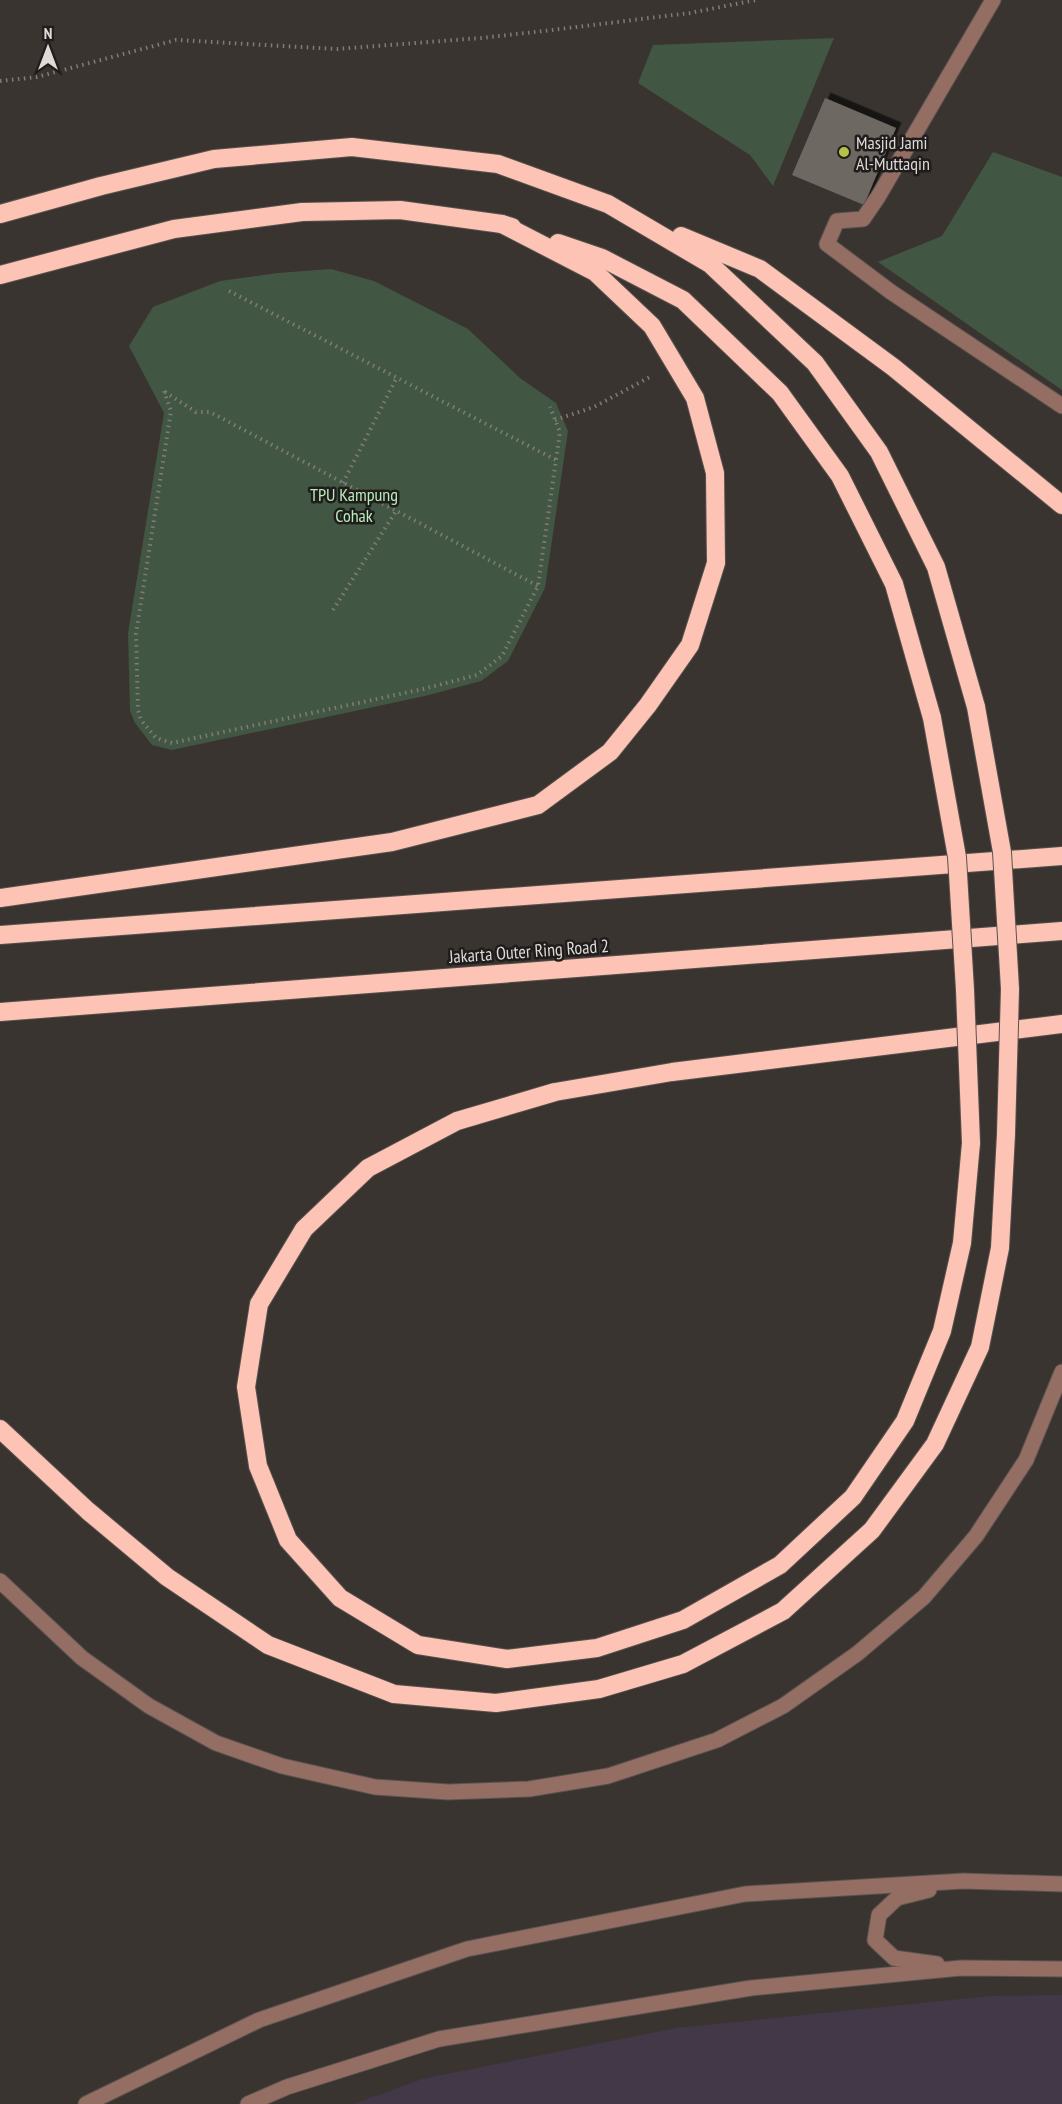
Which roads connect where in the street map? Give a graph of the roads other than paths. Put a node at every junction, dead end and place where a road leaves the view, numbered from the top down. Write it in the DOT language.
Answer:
graph roads {
  1 [pos="993,0"];
  2 [pos="608,204"];
  3 [pos="0,214"];
  4 [pos="502,224"];
  5 [pos="0,275"];
  6 [pos="1062,406"];
  7 [pos="1062,506"];
  8 [pos="1062,856"];
  9 [pos="0,898"];
  10 [pos="1062,931"];
  11 [pos="0,935"];
  12 [pos="0,1012"];
  13 [pos="1062,1024"];
  14 [pos="1062,1372"];
  15 [pos="0,1429"];
  16 [pos="0,1581"];
  17 [pos="963,1881"];
  18 [pos="1062,1884"];
  19 [pos="961,1968"];
  20 [pos="1062,1969"];
  21 [pos="86,2104"];
  22 [pos="248,2104"];
  1 -- 6 [label="street"];
  2 -- 3 [label="highway"];
  2 -- 7 [label="highway"];
  2 -- 15 [label="highway, bridge"];
  4 -- 5 [label="highway"];
  4 -- 9 [label="highway"];
  4 -- 13 [label="highway, bridge"];
  8 -- 11 [label="highway"];
  10 -- 12 [label="highway, Jakarta Outer Ring Road 2"];
  14 -- 16 [label="street"];
  17 -- 18 [label="street"];
  17 -- 19 [label="street"];
  17 -- 21 [label="street"];
  19 -- 20 [label="street"];
  19 -- 22 [label="street"];
}
